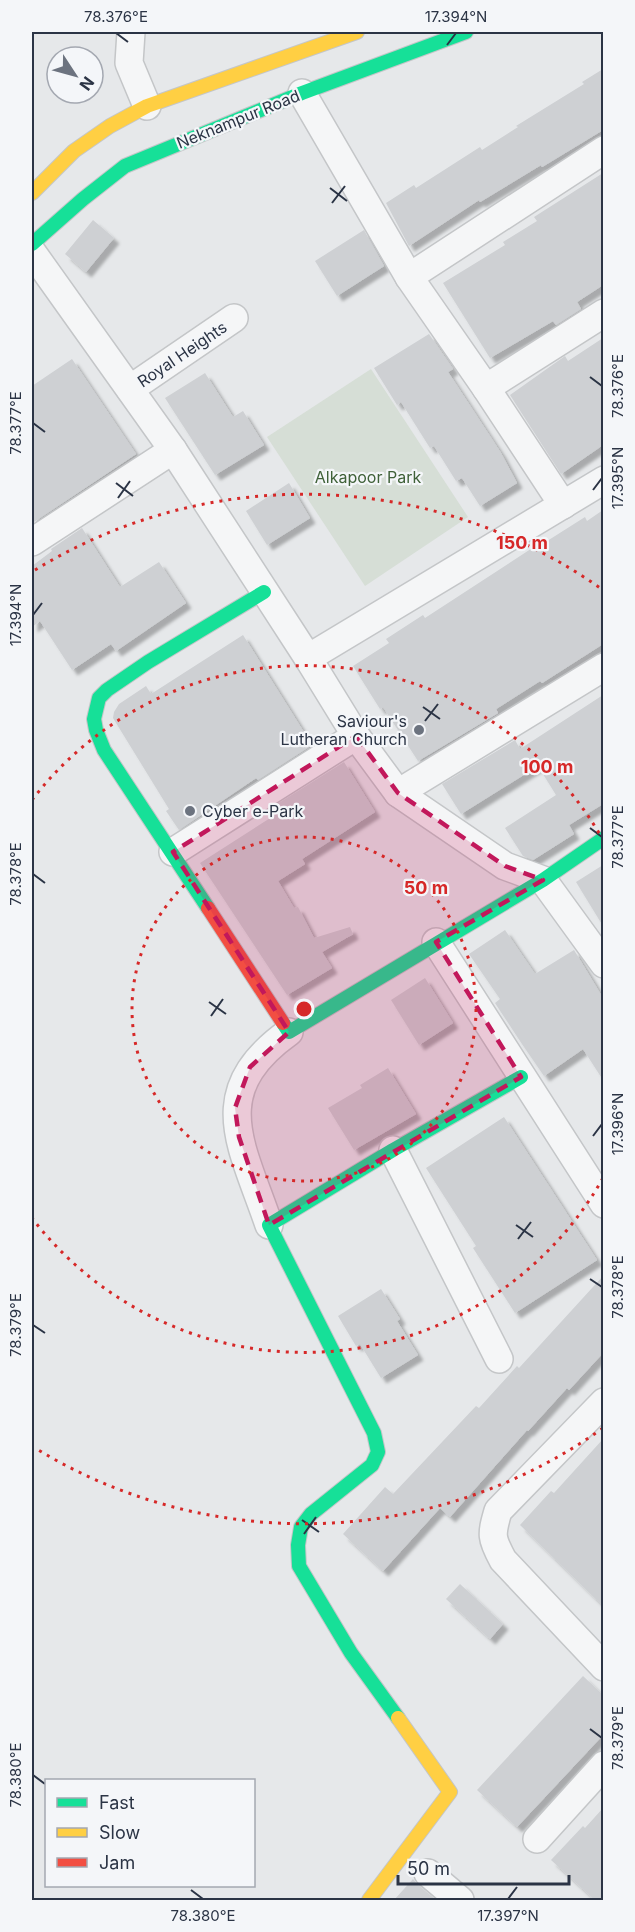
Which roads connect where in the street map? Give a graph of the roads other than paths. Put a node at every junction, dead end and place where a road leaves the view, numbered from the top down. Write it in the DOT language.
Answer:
graph roads {
  1 [pos="131,32"];
  2 [pos="357,32"];
  3 [pos="465,32"];
  4 [pos="302,93"];
  5 [pos="147,106"];
  6 [pos="603,150"];
  7 [pos="32,193"];
  8 [pos="32,244"];
  9 [pos="32,252"];
  10 [pos="409,277"];
  11 [pos="603,313"];
  12 [pos="234,318"];
  13 [pos="486,388"];
  14 [pos="130,389"];
  15 [pos="172,450"];
  16 [pos="603,480"];
  17 [pos="563,505"];
  18 [pos="32,542"];
  19 [pos="264,592"];
  20 [pos="308,658"];
  21 [pos="603,667"];
  22 [pos="356,736"];
  23 [pos="398,793"];
  24 [pos="603,838"];
  25 [pos="173,852"];
  26 [pos="543,880"];
  27 [pos="436,942"];
  28 [pos="603,964"];
  29 [pos="289,1032"];
  30 [pos="521,1077"];
  31 [pos="393,1150"];
  32 [pos="603,1204"];
  33 [pos="269,1225"];
  34 [pos="499,1359"];
  35 [pos="598,1418"];
  36 [pos="603,1667"];
  37 [pos="603,1765"];
  38 [pos="537,1839"];
  39 [pos="428,1873"];
  40 [pos="369,1900"];
  41 [pos="460,1900"];
  1 -- 5 [label="street"];
  2 -- 5 [label="street"];
  3 -- 4 [label="street, Neknampur Road"];
  4 -- 8 [label="street, Neknampur Road"];
  4 -- 10 [label="street"];
  5 -- 7 [label="street"];
  6 -- 10 [label="street"];
  9 -- 14 [label="street"];
  10 -- 13 [label="street"];
  11 -- 13 [label="street"];
  12 -- 14 [label="street, Royal Heights"];
  13 -- 17 [label="street"];
  14 -- 15 [label="street"];
  15 -- 18 [label="street"];
  15 -- 19 [label="street"];
  16 -- 17 [label="street"];
  17 -- 20 [label="street"];
  19 -- 20 [label="street"];
  19 -- 25 [label="street"];
  20 -- 22 [label="street"];
  21 -- 23 [label="street"];
  22 -- 23 [label="street"];
  22 -- 25 [label="street"];
  23 -- 26 [label="street"];
  24 -- 26 [label="street"];
  25 -- 29 [label="street"];
  26 -- 27 [label="street"];
  26 -- 28 [label="street"];
  27 -- 29 [label="street"];
  27 -- 30 [label="street"];
  29 -- 33 [label="street"];
  30 -- 31 [label="street"];
  30 -- 32 [label="street"];
  31 -- 33 [label="street"];
  31 -- 34 [label="street"];
  33 -- 40 [label="street"];
  35 -- 36 [label="street"];
  37 -- 38 [label="street"];
  39 -- 41 [label="street"];
}
